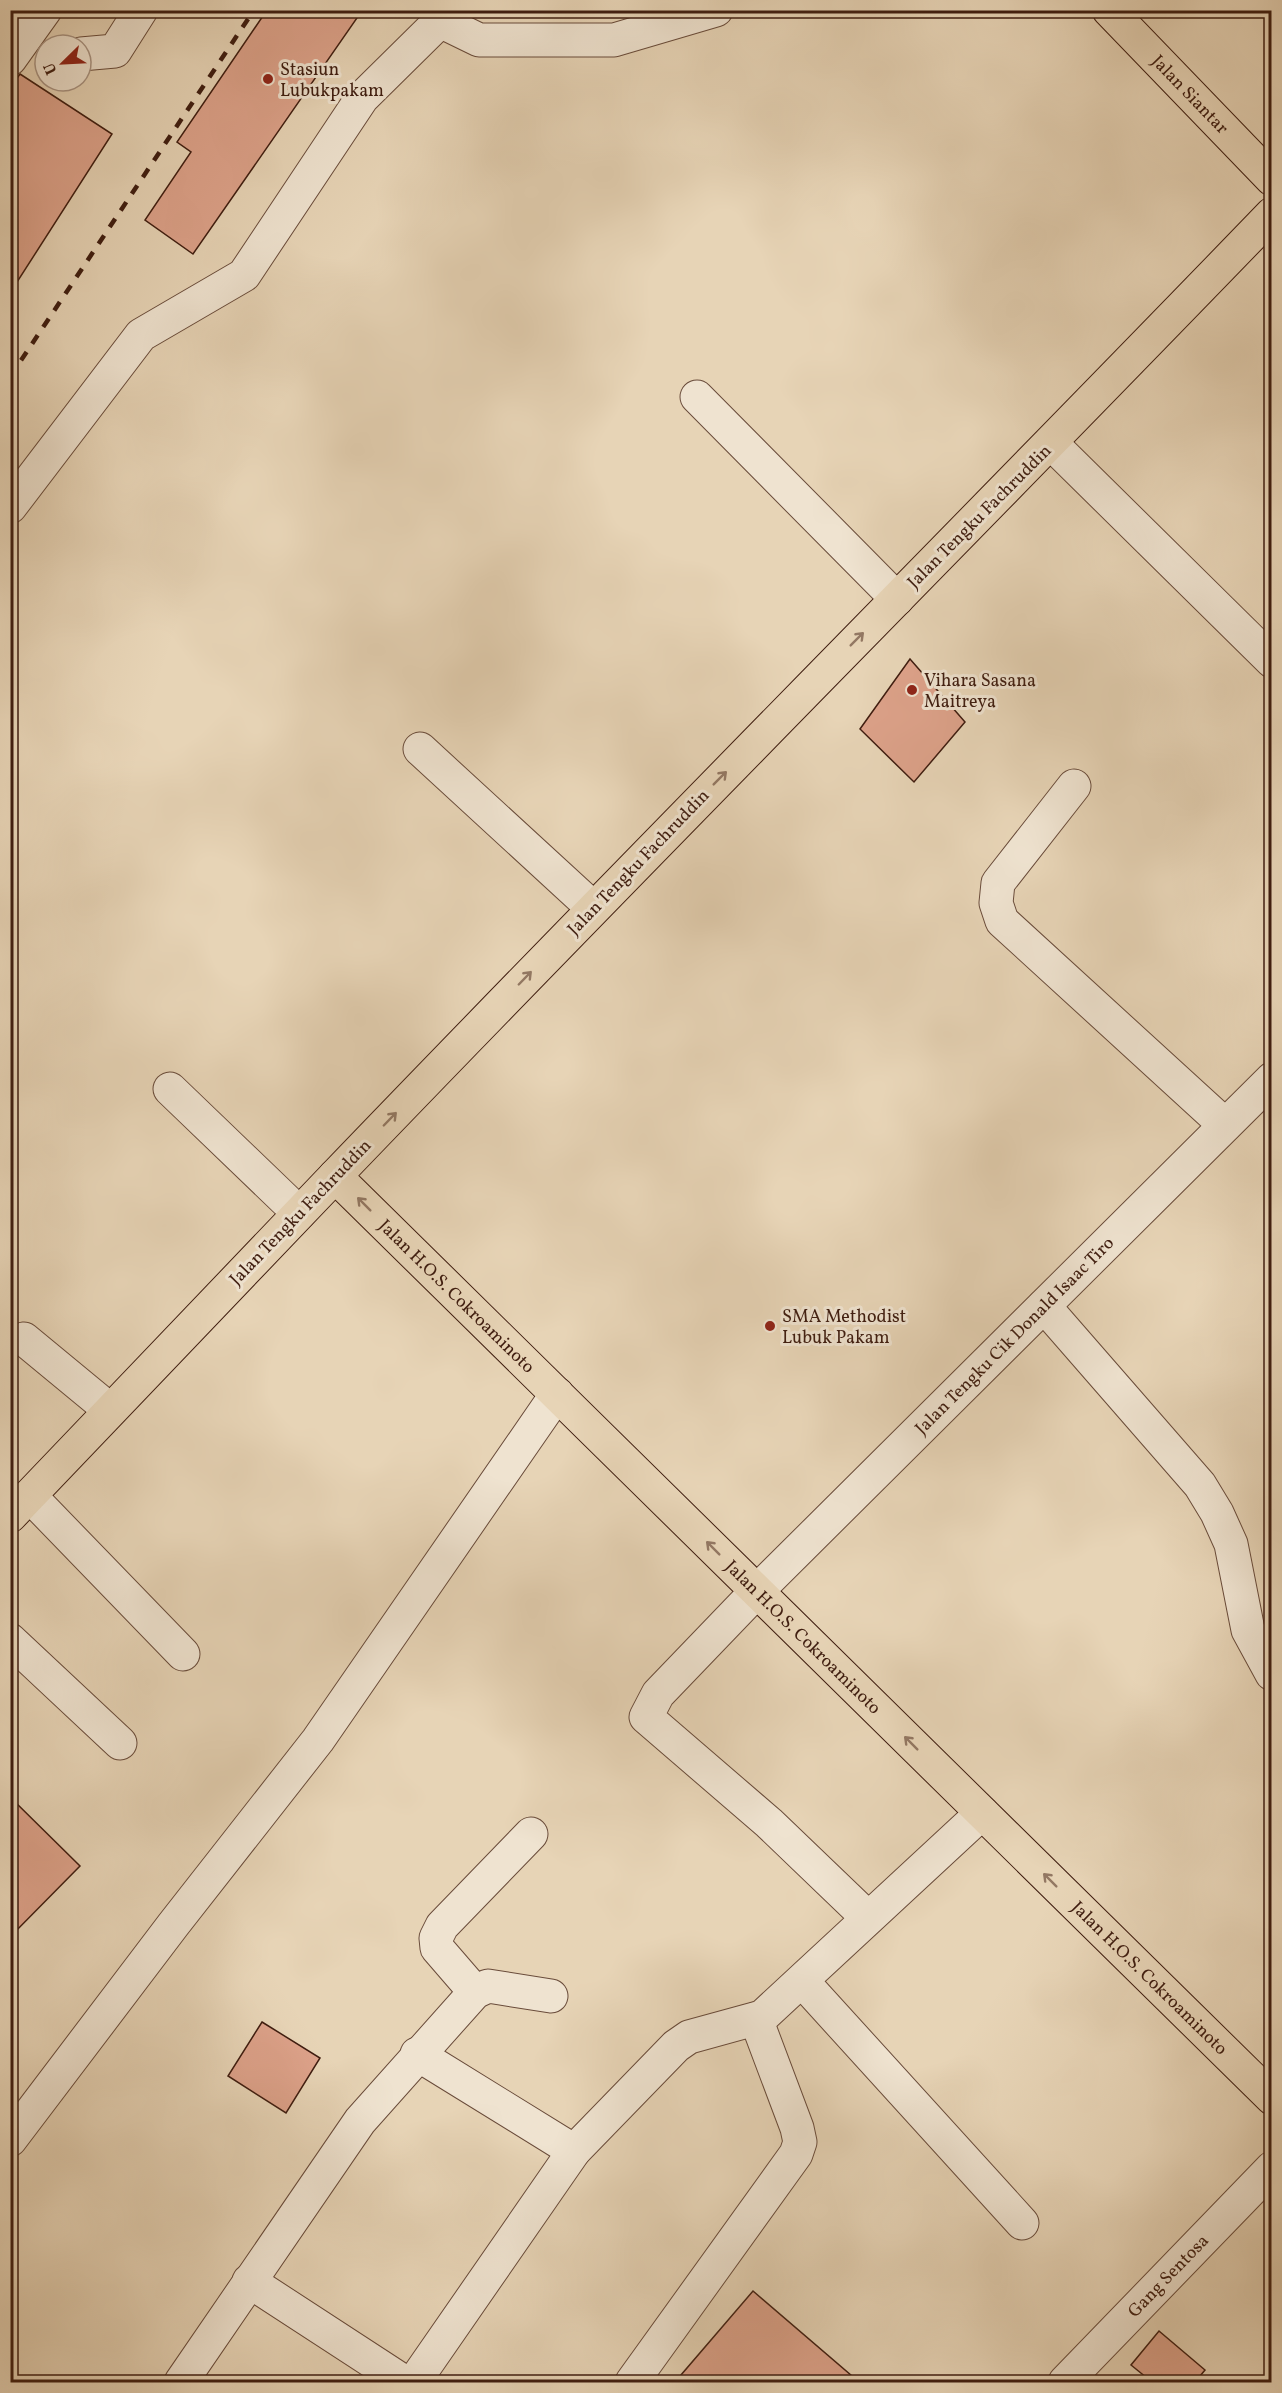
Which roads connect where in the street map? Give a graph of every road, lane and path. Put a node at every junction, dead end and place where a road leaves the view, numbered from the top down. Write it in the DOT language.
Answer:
graph roads {
  1 [pos="45,10"];
  2 [pos="141,10"];
  3 [pos="716,10"];
  4 [pos="1109,10"];
  5 [pos="443,16"];
  6 [pos="93,53"];
  7 [pos="33,59"];
  8 [pos="10,60"];
  9 [pos="1272,179"];
  10 [pos="1272,214"];
  11 [pos="697,397"];
  12 [pos="1051,443"];
  13 [pos="10,507"];
  14 [pos="897,599"];
  15 [pos="1272,661"];
  16 [pos="420,749"];
  17 [pos="1074,786"];
  18 [pos="593,908"];
  19 [pos="1272,1079"];
  20 [pos="170,1089"];
  21 [pos="1225,1125"];
  22 [pos="335,1176"];
  23 [pos="300,1213"];
  24 [pos="1044,1306"];
  25 [pos="24,1339"];
  26 [pos="557,1394"];
  27 [pos="110,1410"];
  28 [pos="20,1506"];
  29 [pos="757,1591"];
  30 [pos="10,1640"];
  31 [pos="183,1654"];
  32 [pos="1272,1674"];
  33 [pos="120,1743"];
  34 [pos="982,1813"];
  35 [pos="531,1834"];
  36 [pos="868,1918"];
  37 [pos="803,1982"];
  38 [pos="475,1992"];
  39 [pos="551,1996"];
  40 [pos="756,2019"];
  41 [pos="417,2054"];
  42 [pos="1272,2098"];
  43 [pos="10,2140"];
  44 [pos="574,2151"];
  45 [pos="1272,2168"];
  46 [pos="1022,2223"];
  47 [pos="249,2281"];
  48 [pos="181,2382"];
  49 [pos="404,2382"];
  50 [pos="414,2382"];
  51 [pos="632,2382"];
  52 [pos="1065,2382"];
  1 -- 8 [label="street"];
  2 -- 6 [label="street"];
  3 -- 5 [label="street"];
  4 -- 9 [label="main road, Jalan Siantar"];
  5 -- 13 [label="street"];
  7 -- 8 [label="street"];
  10 -- 12 [label="main road, Jalan Tengku Fachruddin"];
  11 -- 14 [label="street"];
  12 -- 14 [label="main road, Jalan Tengku Fachruddin"];
  12 -- 15 [label="street"];
  18 -- 14 [label="main road, Jalan Tengku Fachruddin, one-way"];
  16 -- 18 [label="street"];
  17 -- 21 [label="street"];
  22 -- 18 [label="main road, Jalan Tengku Fachruddin, one-way"];
  19 -- 21 [label="street, Jalan Tengku Cik Donald Isaac Tiro"];
  20 -- 23 [label="street"];
  21 -- 24 [label="street, Jalan Tengku Cik Donald Isaac Tiro"];
  22 -- 23 [label="main road, Jalan Tengku Fachruddin"];
  26 -- 22 [label="main road, Jalan H.O.S. Cokroaminoto, one-way"];
  23 -- 27 [label="main road, Jalan Tengku Fachruddin"];
  24 -- 29 [label="street, Jalan Tengku Cik Donald Isaac Tiro"];
  24 -- 32 [label="street"];
  25 -- 27 [label="street"];
  29 -- 26 [label="main road, Jalan H.O.S. Cokroaminoto, one-way"];
  26 -- 43 [label="street"];
  27 -- 28 [label="main road, Jalan Tengku Fachruddin"];
  28 -- 31 [label="street"];
  34 -- 29 [label="main road, Jalan H.O.S. Cokroaminoto, one-way"];
  29 -- 36 [label="street, Jalan Tengku Cik Donald Isaac Tiro"];
  30 -- 33 [label="street"];
  34 -- 36 [label="street"];
  42 -- 34 [label="main road, Jalan H.O.S. Cokroaminoto, one-way"];
  35 -- 38 [label="street"];
  36 -- 37 [label="street"];
  37 -- 40 [label="street"];
  37 -- 46 [label="street"];
  38 -- 39 [label="street"];
  38 -- 41 [label="street"];
  40 -- 44 [label="street"];
  40 -- 51 [label="street"];
  41 -- 44 [label="street"];
  41 -- 47 [label="street"];
  44 -- 50 [label="street"];
  45 -- 52 [label="street, Gang Sentosa"];
  47 -- 48 [label="street"];
  47 -- 49 [label="street"];
}
